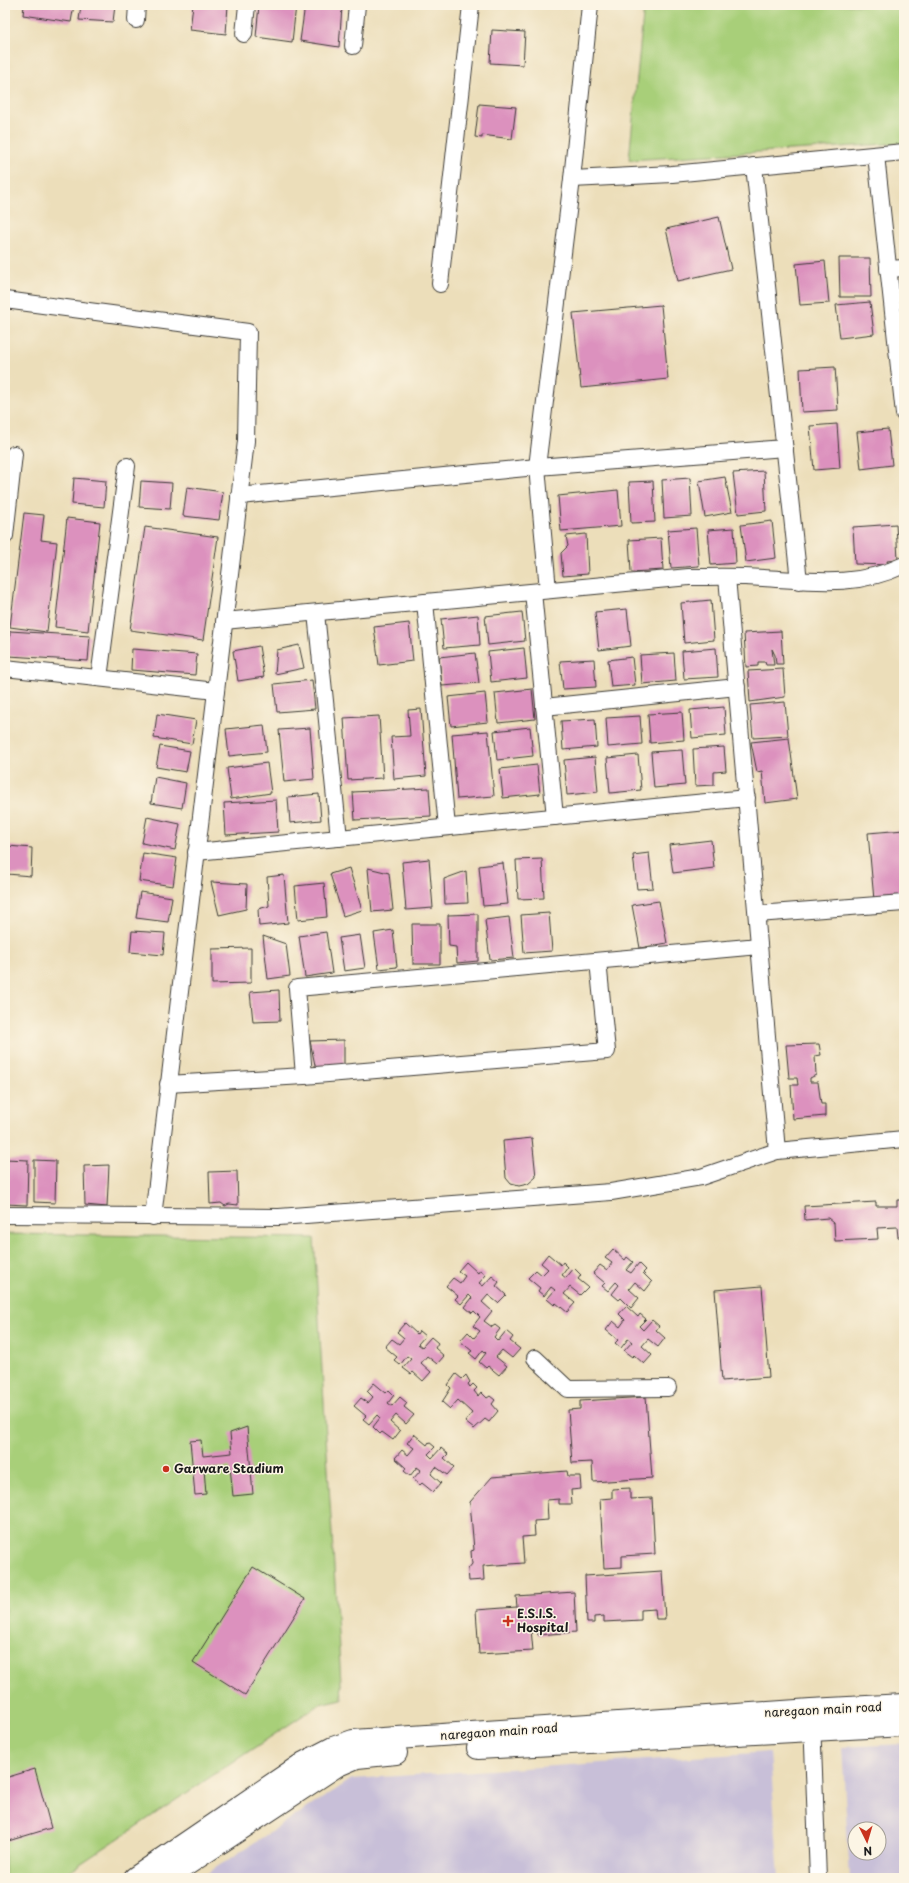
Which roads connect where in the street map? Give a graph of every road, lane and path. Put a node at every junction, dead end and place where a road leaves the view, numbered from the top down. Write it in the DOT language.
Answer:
graph roads {
  1 [pos="247,5"];
  2 [pos="357,5"];
  3 [pos="471,5"];
  4 [pos="590,5"];
  5 [pos="244,34"];
  6 [pos="353,46"];
  7 [pos="904,152"];
  8 [pos="876,155"];
  9 [pos="754,166"];
  10 [pos="572,179"];
  11 [pos="896,269"];
  12 [pos="440,284"];
  13 [pos="5,300"];
  14 [pos="904,414"];
  15 [pos="784,448"];
  16 [pos="14,454"];
  17 [pos="127,466"];
  18 [pos="537,467"];
  19 [pos="239,496"];
  20 [pos="5,536"];
  21 [pos="904,565"];
  22 [pos="727,577"];
  23 [pos="799,581"];
  24 [pos="541,591"];
  25 [pos="425,602"];
  26 [pos="316,613"];
  27 [pos="224,621"];
  28 [pos="5,668"];
  29 [pos="98,678"];
  30 [pos="737,687"];
  31 [pos="216,691"];
  32 [pos="544,707"];
  33 [pos="747,798"];
  34 [pos="555,817"];
  35 [pos="447,827"];
  36 [pos="339,838"];
  37 [pos="196,852"];
  38 [pos="904,903"];
  39 [pos="756,914"];
  40 [pos="759,946"];
  41 [pos="598,961"];
  42 [pos="304,1076"];
  43 [pos="168,1084"];
  44 [pos="904,1139"];
  45 [pos="777,1151"];
  46 [pos="5,1215"];
  47 [pos="153,1217"];
  48 [pos="535,1358"];
  49 [pos="668,1388"];
  50 [pos="904,1705"];
  51 [pos="812,1719"];
  52 [pos="904,1725"];
  53 [pos="135,1878"];
  54 [pos="166,1878"];
  55 [pos="818,1878"];
  1 -- 5 [label="street"];
  2 -- 6 [label="street"];
  3 -- 12 [label="street"];
  4 -- 10 [label="street"];
  7 -- 8 [label="street"];
  8 -- 9 [label="street"];
  8 -- 11 [label="street"];
  9 -- 10 [label="street"];
  9 -- 15 [label="street"];
  10 -- 18 [label="street"];
  11 -- 14 [label="street"];
  13 -- 19 [label="street"];
  15 -- 18 [label="street"];
  15 -- 23 [label="street"];
  16 -- 20 [label="street"];
  17 -- 29 [label="street"];
  18 -- 19 [label="street"];
  18 -- 24 [label="street"];
  19 -- 27 [label="street"];
  21 -- 23 [label="street"];
  22 -- 23 [label="street"];
  22 -- 24 [label="street"];
  22 -- 30 [label="street"];
  24 -- 25 [label="street"];
  24 -- 32 [label="street"];
  25 -- 26 [label="street"];
  25 -- 35 [label="street"];
  26 -- 27 [label="street"];
  26 -- 36 [label="street"];
  27 -- 31 [label="street"];
  28 -- 29 [label="street"];
  29 -- 31 [label="street"];
  30 -- 32 [label="street"];
  30 -- 33 [label="street"];
  31 -- 37 [label="street"];
  32 -- 34 [label="street"];
  33 -- 34 [label="street"];
  33 -- 39 [label="street"];
  34 -- 35 [label="street"];
  35 -- 36 [label="street"];
  36 -- 37 [label="street"];
  37 -- 43 [label="street"];
  38 -- 39 [label="street"];
  39 -- 40 [label="street"];
  40 -- 41 [label="street"];
  40 -- 45 [label="street"];
  41 -- 42 [label="street"];
  41 -- 42 [label="street"];
  42 -- 43 [label="street"];
  43 -- 47 [label="street"];
  44 -- 45 [label="street"];
  45 -- 47 [label="street"];
  46 -- 47 [label="street"];
  48 -- 49 [label="street"];
  50 -- 51 [label="street, naregaon main road"];
  51 -- 52 [label="street, naregaon main road"];
  51 -- 53 [label="street, naregaon main road"];
  51 -- 54 [label="street, naregaon main road"];
  51 -- 55 [label="street"];
}
